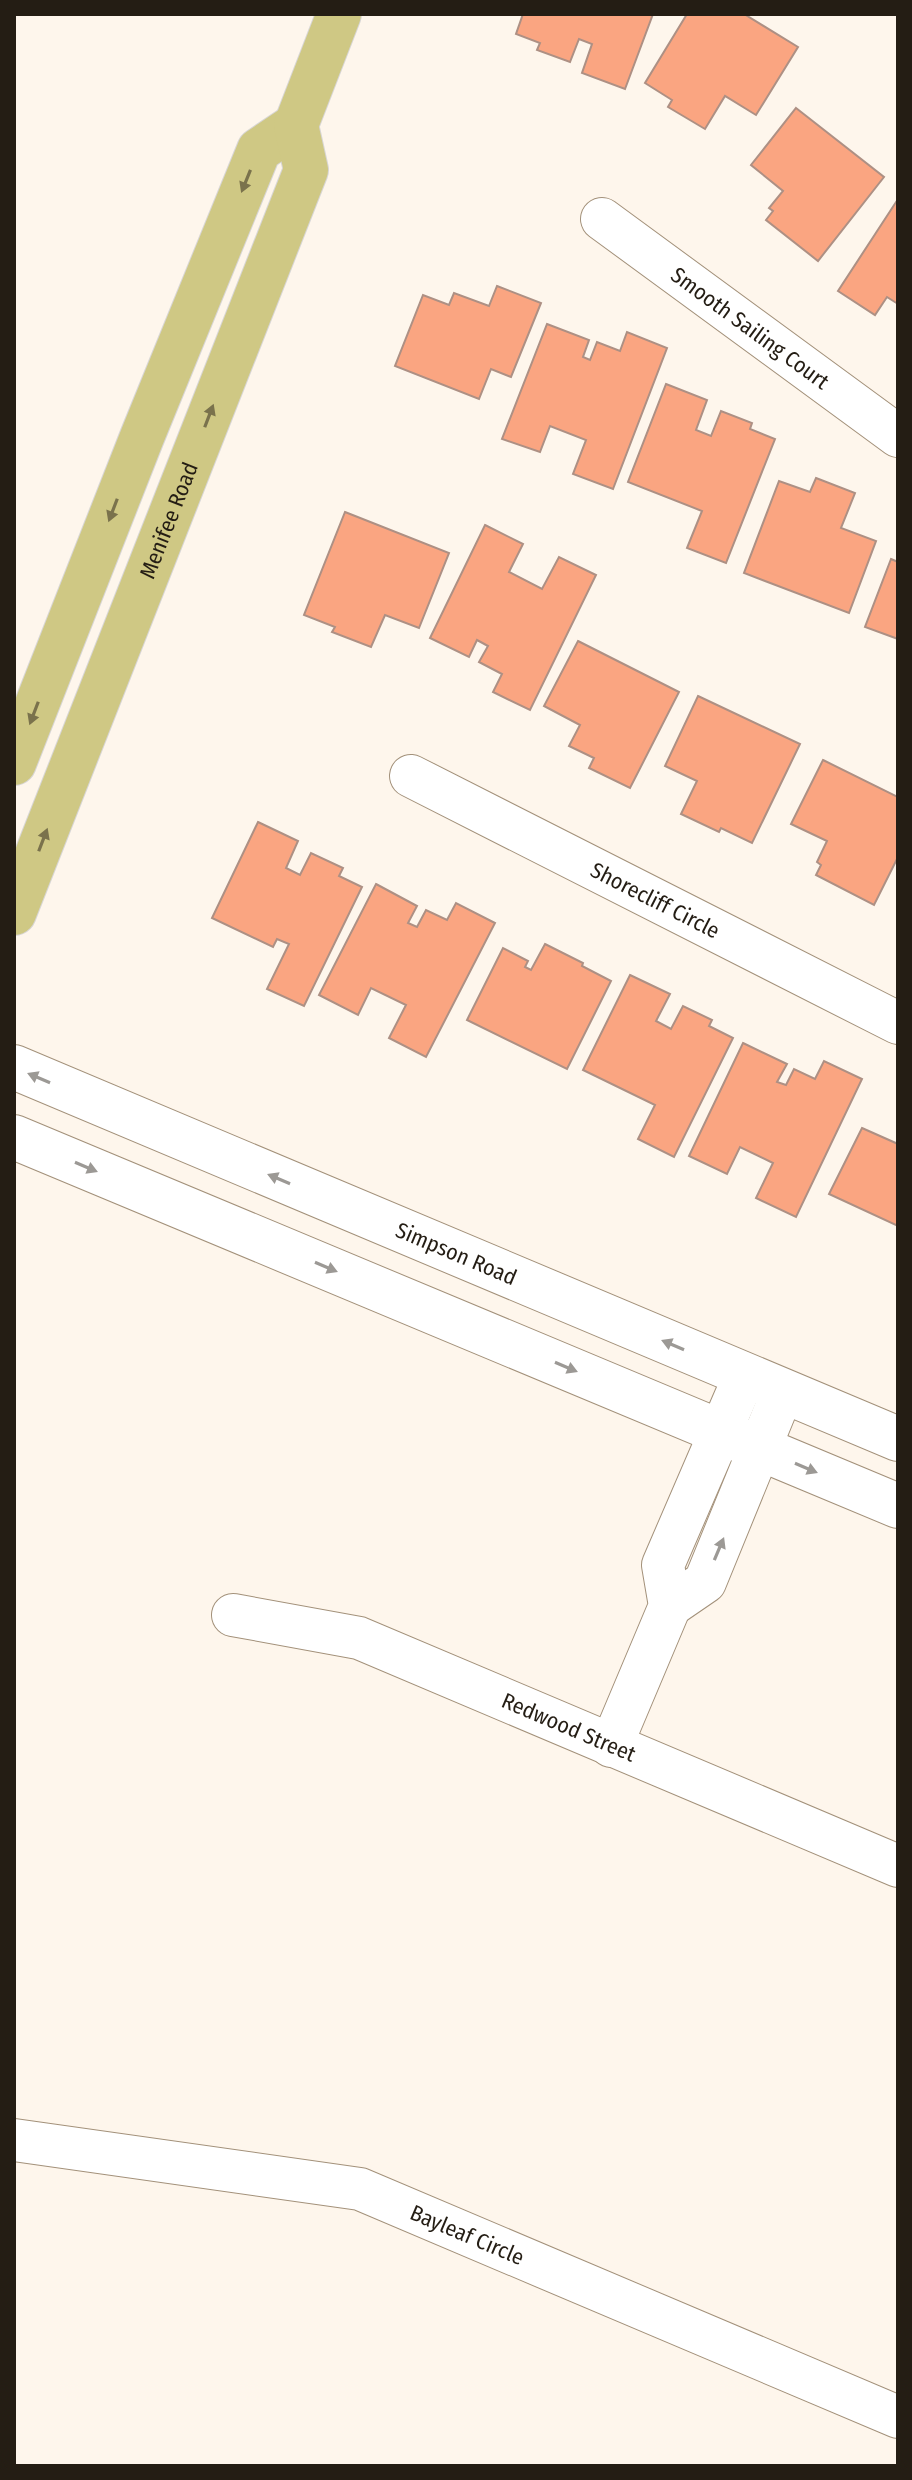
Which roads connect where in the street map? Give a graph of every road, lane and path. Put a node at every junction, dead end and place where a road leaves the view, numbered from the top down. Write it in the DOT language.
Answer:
graph roads {
  1 [pos="339,14"];
  2 [pos="296,125"];
  3 [pos="602,219"];
  4 [pos="898,436"];
  5 [pos="14,763"];
  6 [pos="411,776"];
  7 [pos="14,913"];
  8 [pos="895,1016"];
  9 [pos="14,1067"];
  10 [pos="14,1137"];
  11 [pos="764,1383"];
  12 [pos="720,1431"];
  13 [pos="898,1439"];
  14 [pos="759,1448"];
  15 [pos="898,1506"];
  16 [pos="670,1606"];
  17 [pos="233,1615"];
  18 [pos="611,1746"];
  19 [pos="898,1866"];
  20 [pos="14,2140"];
  21 [pos="898,2417"];
  1 -- 2 [label="main road"];
  2 -- 5 [label="main road, one-way"];
  7 -- 2 [label="main road, Menifee Road, one-way"];
  3 -- 4 [label="street, Smooth Sailing Court"];
  6 -- 8 [label="street, Shorecliff Circle"];
  11 -- 9 [label="main road, Simpson Road, one-way"];
  10 -- 12 [label="main road, one-way"];
  11 -- 12 [label="street"];
  11 -- 13 [label="main road, Simpson Road"];
  11 -- 14 [label="street"];
  12 -- 14 [label="main road"];
  12 -- 16 [label="street"];
  14 -- 15 [label="main road, one-way"];
  16 -- 14 [label="street, one-way"];
  16 -- 18 [label="street"];
  17 -- 18 [label="street, Redwood Street"];
  18 -- 19 [label="street, Redwood Street"];
  20 -- 21 [label="street, Bayleaf Circle"];
}
